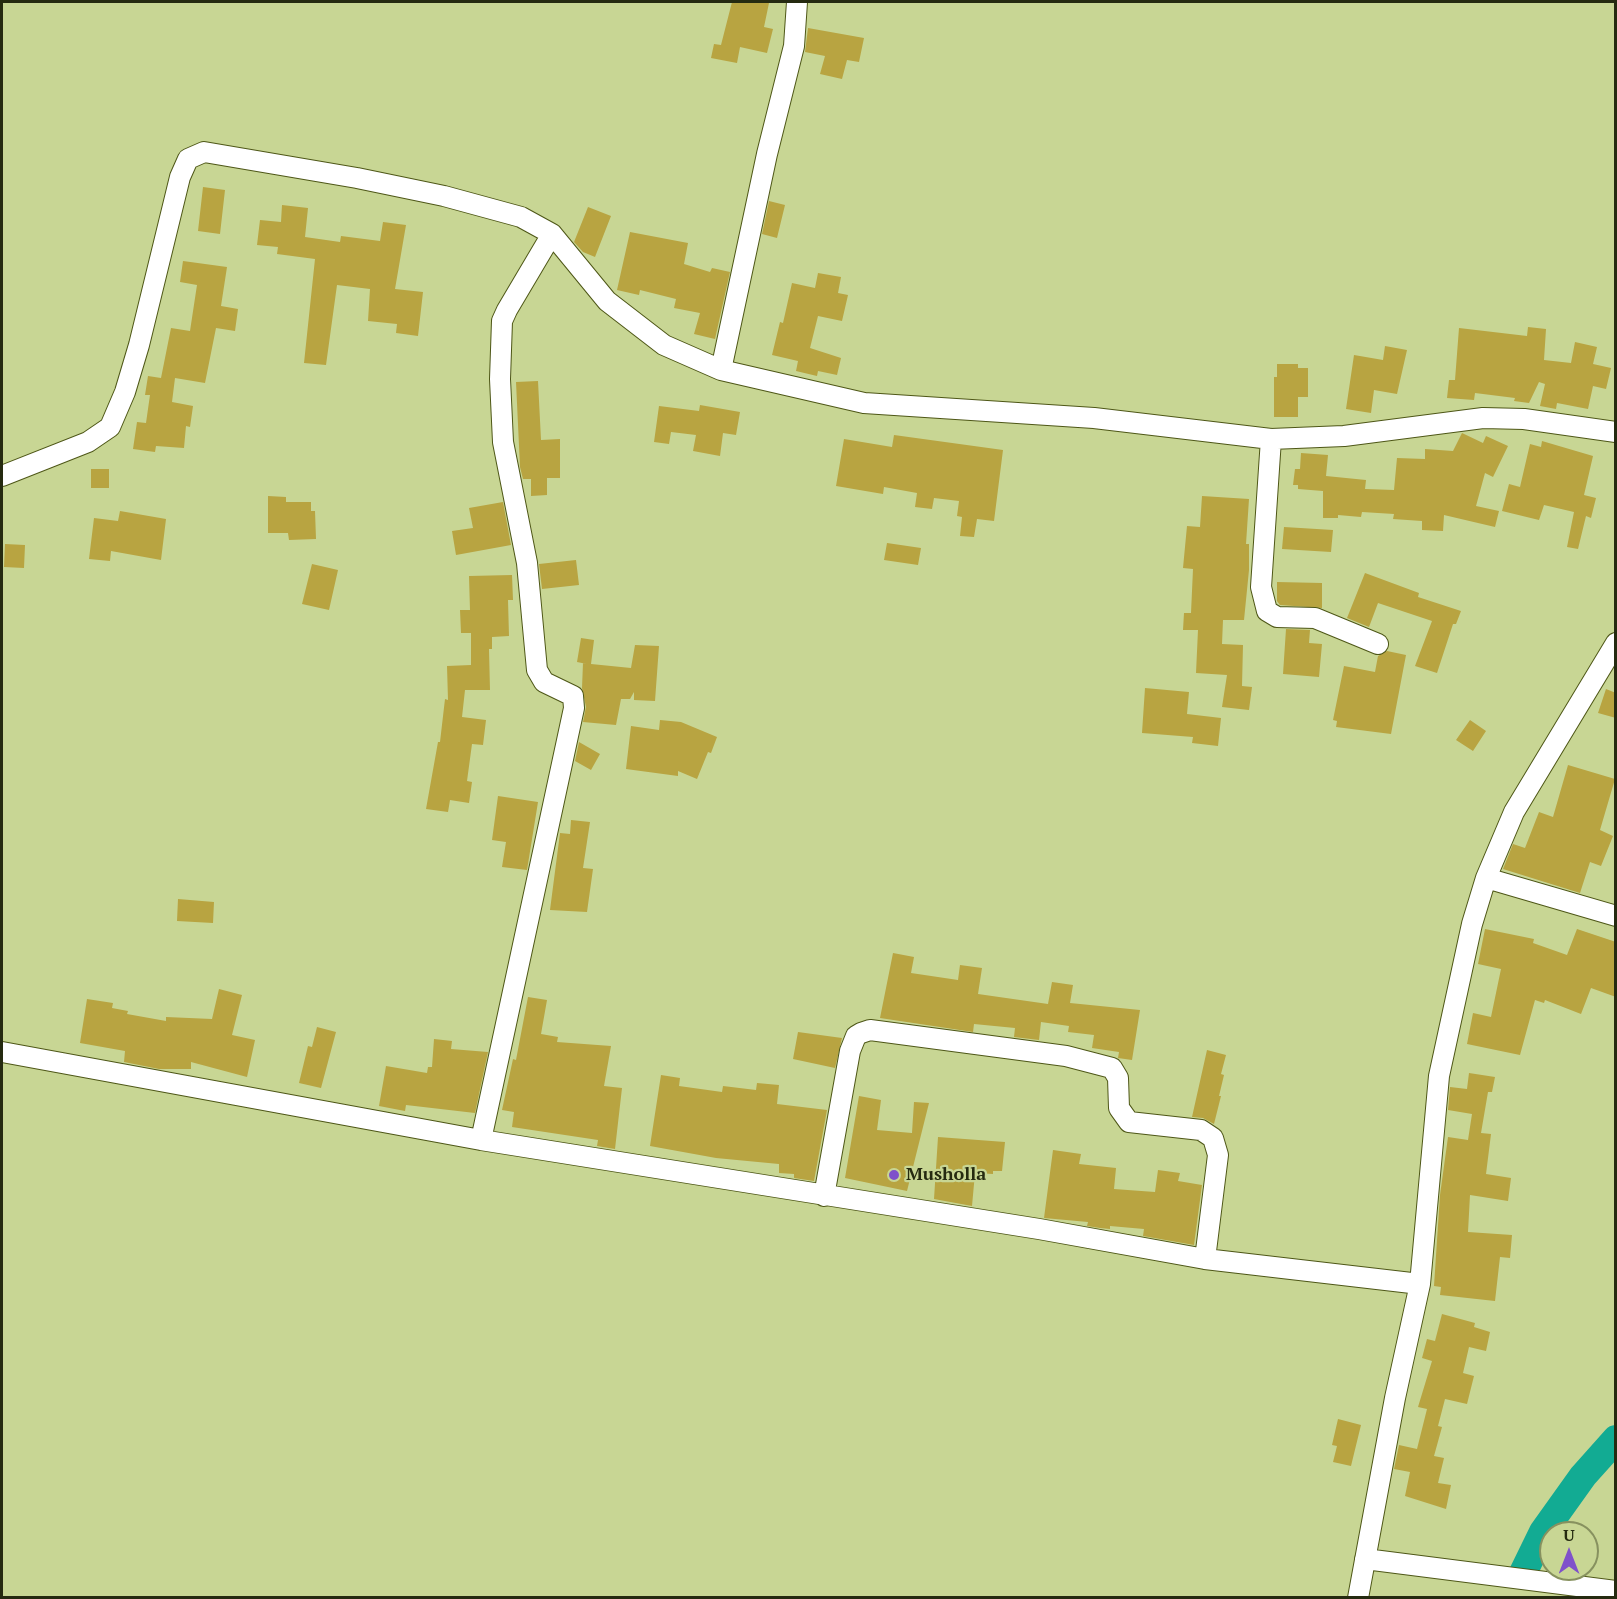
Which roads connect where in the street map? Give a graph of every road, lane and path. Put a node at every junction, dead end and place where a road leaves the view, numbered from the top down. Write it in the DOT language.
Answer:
graph roads {
  1 [pos="797,2"];
  2 [pos="552,234"];
  3 [pos="720,370"];
  4 [pos="1616,432"];
  5 [pos="1271,439"];
  6 [pos="2,476"];
  7 [pos="1616,643"];
  8 [pos="1378,644"];
  9 [pos="1486,878"];
  10 [pos="1616,915"];
  11 [pos="2,1052"];
  12 [pos="481,1140"];
  13 [pos="824,1196"];
  14 [pos="1205,1259"];
  15 [pos="1420,1284"];
  16 [pos="1365,1559"];
  17 [pos="1616,1591"];
  18 [pos="1358,1598"];
  1 -- 3 [label="street"];
  2 -- 3 [label="street"];
  2 -- 6 [label="street"];
  2 -- 12 [label="street"];
  3 -- 5 [label="street"];
  4 -- 5 [label="street"];
  5 -- 8 [label="street"];
  7 -- 9 [label="street"];
  9 -- 10 [label="street"];
  9 -- 15 [label="street"];
  11 -- 12 [label="street"];
  12 -- 13 [label="street"];
  13 -- 14 [label="street"];
  13 -- 14 [label="street"];
  14 -- 15 [label="street"];
  15 -- 16 [label="street"];
  16 -- 17 [label="street"];
  16 -- 18 [label="street"];
}
